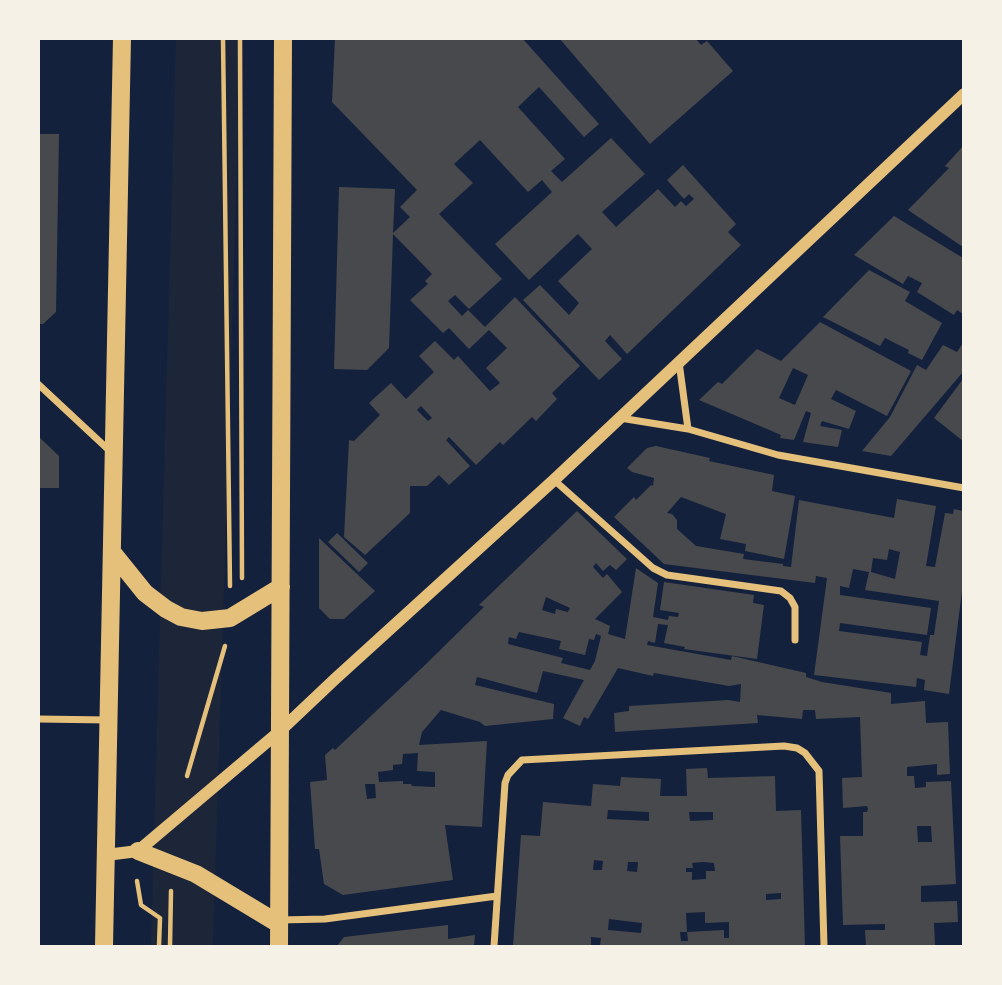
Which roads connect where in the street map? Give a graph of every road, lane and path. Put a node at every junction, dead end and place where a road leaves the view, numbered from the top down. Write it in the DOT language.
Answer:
graph roads {
  1 [pos="122,38"];
  2 [pos="223,38"];
  3 [pos="240,38"];
  4 [pos="283,38"];
  5 [pos="964,94"];
  6 [pos="679,362"];
  7 [pos="38,384"];
  8 [pos="620,418"];
  9 [pos="688,429"];
  10 [pos="114,454"];
  11 [pos="554,480"];
  12 [pos="964,488"];
  13 [pos="112,552"];
  14 [pos="281,587"];
  15 [pos="236,613"];
  16 [pos="795,640"];
  17 [pos="38,719"];
  18 [pos="109,720"];
  19 [pos="280,731"];
  20 [pos="183,785"];
  21 [pos="135,852"];
  22 [pos="106,855"];
  23 [pos="171,864"];
  24 [pos="497,896"];
  25 [pos="279,922"];
  26 [pos="104,947"];
  27 [pos="159,947"];
  28 [pos="170,947"];
  29 [pos="279,947"];
  30 [pos="494,947"];
  31 [pos="824,947"];
  1 -- 10 [label="main road"];
  2 -- 15 [label="path"];
  3 -- 15 [label="path"];
  4 -- 14 [label="main road"];
  5 -- 6 [label="street"];
  6 -- 8 [label="street"];
  6 -- 9 [label="street"];
  7 -- 10 [label="street"];
  8 -- 9 [label="street"];
  8 -- 11 [label="street"];
  9 -- 12 [label="street"];
  10 -- 13 [label="main road"];
  11 -- 16 [label="street"];
  11 -- 19 [label="street"];
  13 -- 15 [label="main road"];
  13 -- 18 [label="main road"];
  14 -- 15 [label="main road"];
  14 -- 19 [label="main road"];
  15 -- 20 [label="path"];
  17 -- 18 [label="street"];
  18 -- 22 [label="main road"];
  19 -- 21 [label="street"];
  19 -- 25 [label="main road"];
  21 -- 22 [label="street"];
  21 -- 23 [label="main road"];
  21 -- 27 [label="path"];
  22 -- 26 [label="main road"];
  23 -- 25 [label="main road"];
  23 -- 28 [label="path"];
  24 -- 25 [label="street"];
  24 -- 30 [label="street"];
  24 -- 31 [label="street"];
  25 -- 29 [label="main road"];
}
